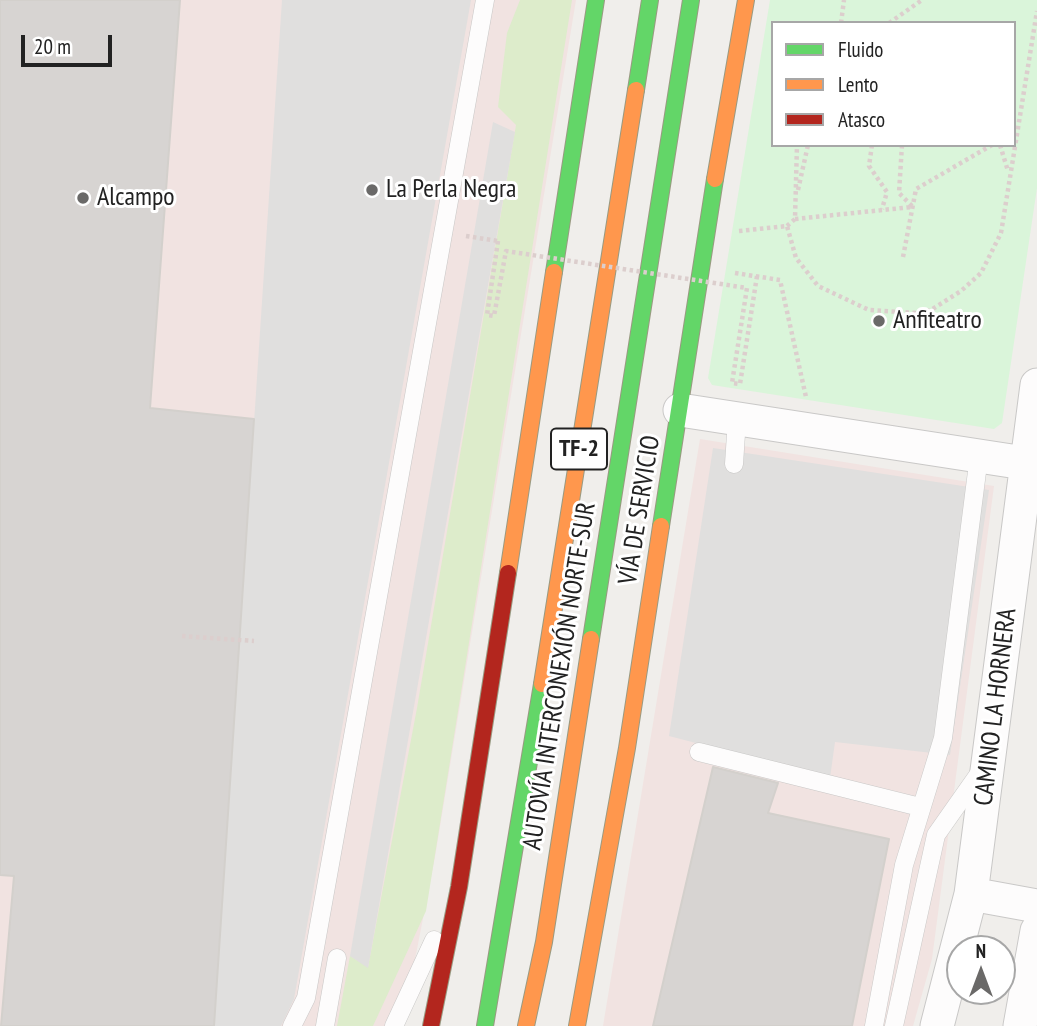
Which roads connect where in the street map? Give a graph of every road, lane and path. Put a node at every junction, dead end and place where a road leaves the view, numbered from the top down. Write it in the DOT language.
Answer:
graph roads {
  1 [pos="485,0"];
  2 [pos="596,0"];
  3 [pos="650,0"];
  4 [pos="691,0"];
  5 [pos="746,0"];
  6 [pos="844,0"];
  7 [pos="922,0"];
  8 [pos="1037,11"];
  9 [pos="841,21"];
  10 [pos="892,21"];
  11 [pos="1016,127"];
  12 [pos="797,147"];
  13 [pos="808,147"];
  14 [pos="872,147"];
  15 [pos="902,147"];
  16 [pos="989,147"];
  17 [pos="1001,147"];
  18 [pos="1013,147"];
  19 [pos="1009,175"];
  20 [pos="795,201"];
  21 [pos="912,207"];
  22 [pos="882,209"];
  23 [pos="795,219"];
  24 [pos="787,226"];
  25 [pos="707,228"];
  26 [pos="466,236"];
  27 [pos="903,257"];
  28 [pos="1037,385"];
  29 [pos="680,410"];
  30 [pos="737,419"];
  31 [pos="802,429"];
  32 [pos="979,456"];
  33 [pos="734,464"];
  34 [pos="1031,464"];
  35 [pos="182,636"];
  36 [pos="254,641"];
  37 [pos="699,752"];
  38 [pos="991,757"];
  39 [pos="920,807"];
  40 [pos="459,887"];
  41 [pos="971,894"];
  42 [pos="1037,906"];
  43 [pos="1037,931"];
  44 [pos="337,958"];
  45 [pos="292,1026"];
  46 [pos="325,1026"];
  47 [pos="394,1026"];
  48 [pos="431,1026"];
  49 [pos="485,1026"];
  50 [pos="526,1026"];
  51 [pos="577,1026"];
  52 [pos="874,1026"];
  53 [pos="894,1026"];
  54 [pos="937,1026"];
  55 [pos="1020,1026"];
  1 -- 45 [label="lane"];
  2 -- 40 [label="main road"];
  3 -- 49 [label="main road, AUTOVÍA INTERCONEXIÓN NORTE-SUR / TF-2"];
  4 -- 50 [label="main road, AUTOVÍA INTERCONEXIÓN NORTE-SUR / TF-2"];
  5 -- 25 [label="main road, VÍA DE SERVICIO"];
  6 -- 9 [label="path"];
  7 -- 10 [label="path"];
  8 -- 11 [label="path"];
  12 -- 20 [label="path"];
  13 -- 20 [label="path"];
  14 -- 22 [label="path"];
  15 -- 21 [label="path"];
  16 -- 21 [label="path"];
  17 -- 19 [label="path"];
  18 -- 19 [label="path"];
  19 -- 24 [label="path"];
  20 -- 23 [label="path"];
  21 -- 22 [label="path"];
  21 -- 27 [label="path"];
  22 -- 23 [label="path"];
  23 -- 24 [label="path"];
  24 -- 25 [label="path"];
  25 -- 29 [label="main road, VÍA DE SERVICIO"];
  26 -- 31 [label="path, bridge"];
  28 -- 34 [label="street, CAMINO LA HORNERA"];
  29 -- 30 [label="street"];
  29 -- 51 [label="main road, VÍA DE SERVICIO"];
  30 -- 31 [label="street"];
  30 -- 33 [label="lane"];
  31 -- 32 [label="street"];
  32 -- 34 [label="street"];
  32 -- 39 [label="lane"];
  34 -- 38 [label="street, CAMINO LA HORNERA"];
  35 -- 36 [label="path"];
  37 -- 39 [label="lane"];
  38 -- 41 [label="street, CAMINO LA HORNERA"];
  38 -- 53 [label="lane"];
  39 -- 52 [label="lane"];
  40 -- 47 [label="lane"];
  40 -- 48 [label="main road"];
  41 -- 42 [label="street"];
  41 -- 54 [label="street, CAMINO LA HORNERA"];
  43 -- 55 [label="street"];
  44 -- 46 [label="lane"];
}
